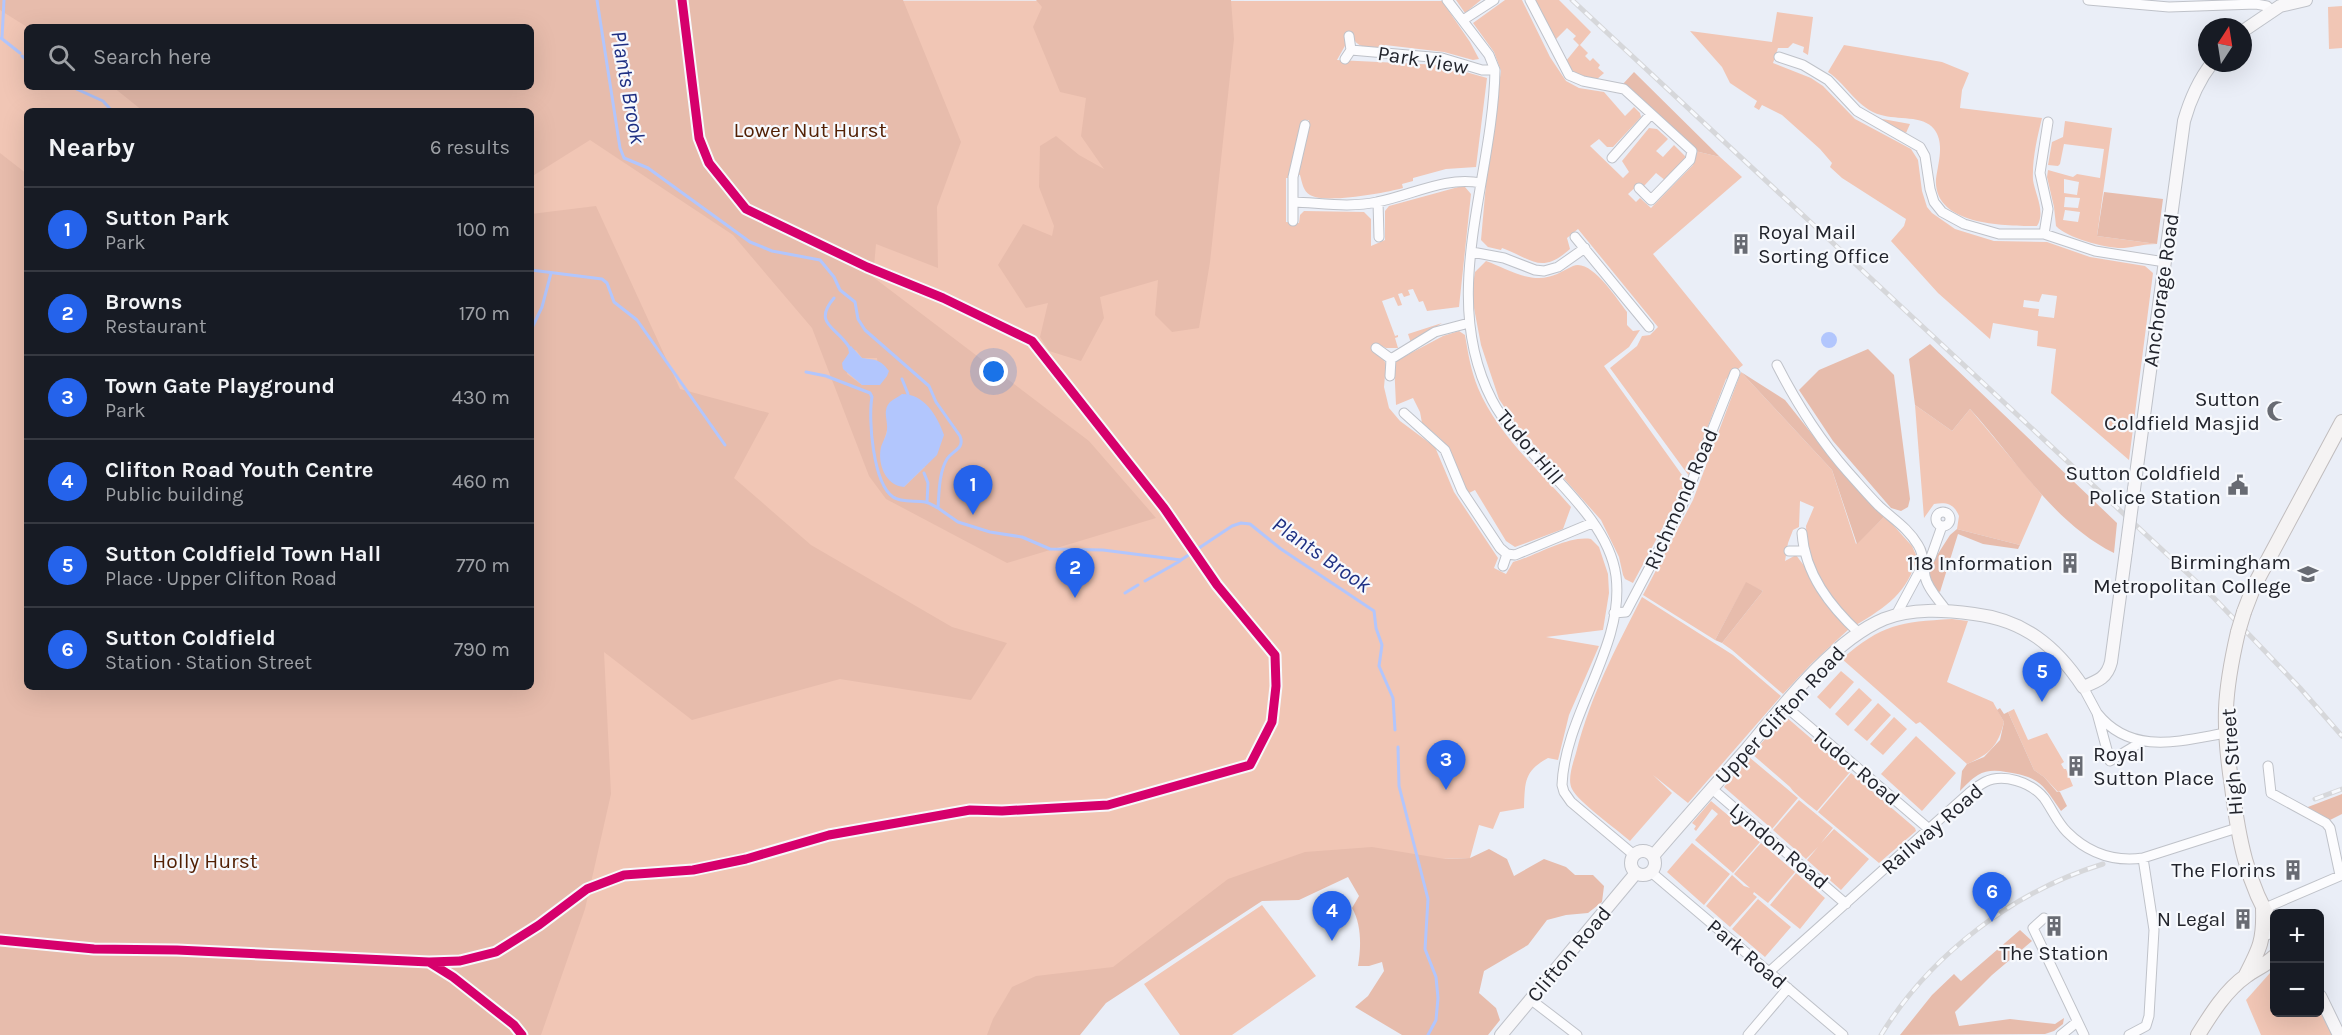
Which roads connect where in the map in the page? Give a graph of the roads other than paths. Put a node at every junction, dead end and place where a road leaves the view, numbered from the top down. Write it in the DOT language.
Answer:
graph roads {
  1 [pos="1447,0"];
  2 [pos="1494,0"];
  3 [pos="1530,0"];
  4 [pos="2088,0"];
  5 [pos="2306,0"];
  6 [pos="2271,10"];
  7 [pos="1463,20"];
  8 [pos="2252,24"];
  9 [pos="1348,36"];
  10 [pos="1351,50"];
  11 [pos="1796,50"];
  12 [pos="1779,57"];
  13 [pos="1344,59"];
  14 [pos="1793,61"];
  15 [pos="1494,70"];
  16 [pos="2206,72"];
  17 [pos="1651,114"];
  18 [pos="1305,124"];
  19 [pos="2059,133"];
  20 [pos="1612,158"];
  21 [pos="1481,183"];
  22 [pos="1639,188"];
  23 [pos="1294,202"];
  24 [pos="1378,202"];
  25 [pos="1293,221"];
  26 [pos="2044,234"];
  27 [pos="1379,237"];
  28 [pos="1575,237"];
  29 [pos="1585,248"];
  30 [pos="1472,252"];
  31 [pos="2165,262"];
  32 [pos="1469,323"];
  33 [pos="1650,327"];
  34 [pos="1376,348"];
  35 [pos="1391,359"];
  36 [pos="1777,365"];
  37 [pos="1735,373"];
  38 [pos="1390,376"];
  39 [pos="1404,413"];
  40 [pos="2342,422"];
  41 [pos="1592,523"];
  42 [pos="1942,526"];
  43 [pos="1802,533"];
  44 [pos="1803,550"];
  45 [pos="1789,551"];
  46 [pos="1507,554"];
  47 [pos="1924,563"];
  48 [pos="1503,566"];
  49 [pos="1946,610"];
  50 [pos="1614,613"];
  51 [pos="1896,615"];
  52 [pos="1858,633"];
  53 [pos="2083,687"];
  54 [pos="1784,705"];
  55 [pos="2097,713"];
  56 [pos="2226,733"];
  57 [pos="2143,741"];
  58 [pos="2268,766"];
  59 [pos="1711,788"];
  60 [pos="2237,828"];
  61 [pos="1929,829"];
  62 [pos="1634,855"];
  63 [pos="1653,856"];
  64 [pos="2143,858"];
  65 [pos="1651,872"];
  66 [pos="1636,873"];
  67 [pos="2341,875"];
  68 [pos="1846,904"];
  69 [pos="2263,909"];
  70 [pos="2044,918"];
  71 [pos="2268,936"];
  72 [pos="2270,959"];
  73 [pos="1769,972"];
  74 [pos="2247,975"];
  75 [pos="1788,988"];
  76 [pos="1530,999"];
  77 [pos="2324,1006"];
  78 [pos="2077,1022"];
  79 [pos="1501,1035"];
  80 [pos="1577,1035"];
  81 [pos="1748,1035"];
  82 [pos="1843,1035"];
  83 [pos="2061,1035"];
  84 [pos="2085,1035"];
  85 [pos="2129,1035"];
  86 [pos="2198,1035"];
  87 [pos="2339,1035"];
  1 -- 7 [label="street"];
  2 -- 7 [label="street"];
  3 -- 17 [label="street"];
  4 -- 6 [label="street"];
  5 -- 6 [label="street"];
  6 -- 8 [label="street"];
  7 -- 15 [label="street"];
  9 -- 10 [label="street, Park View"];
  10 -- 13 [label="street, Park View"];
  10 -- 15 [label="street, Park View"];
  11 -- 14 [label="street"];
  12 -- 14 [label="street"];
  14 -- 26 [label="street"];
  15 -- 21 [label="street, Tudor Hill"];
  16 -- 31 [label="street, Anchorage Road"];
  17 -- 20 [label="street"];
  17 -- 22 [label="street"];
  18 -- 23 [label="street"];
  19 -- 26 [label="street"];
  21 -- 24 [label="street"];
  21 -- 30 [label="street, Tudor Hill"];
  23 -- 24 [label="street"];
  23 -- 25 [label="street"];
  24 -- 27 [label="street"];
  26 -- 31 [label="street"];
  28 -- 29 [label="street"];
  29 -- 30 [label="street"];
  29 -- 33 [label="street"];
  30 -- 32 [label="street, Tudor Hill"];
  31 -- 53 [label="street, Anchorage Road, bridge"];
  32 -- 35 [label="street"];
  32 -- 41 [label="street, Tudor Hill"];
  34 -- 35 [label="street"];
  35 -- 38 [label="street"];
  36 -- 47 [label="street"];
  37 -- 50 [label="street, Richmond Road"];
  39 -- 46 [label="street"];
  40 -- 56 [label="main road, High Street, bridge"];
  41 -- 46 [label="street"];
  41 -- 50 [label="street, Tudor Hill"];
  42 -- 47 [label="street"];
  43 -- 44 [label="street"];
  44 -- 45 [label="street"];
  44 -- 52 [label="street"];
  46 -- 48 [label="street"];
  47 -- 49 [label="street"];
  47 -- 51 [label="street"];
  49 -- 51 [label="street, Upper Clifton Road"];
  49 -- 53 [label="street, Upper Clifton Road"];
  50 -- 62 [label="street, Tudor Hill"];
  51 -- 52 [label="street, Upper Clifton Road"];
  52 -- 54 [label="street, Upper Clifton Road"];
  53 -- 55 [label="street"];
  54 -- 59 [label="street, Upper Clifton Road"];
  54 -- 61 [label="street, Tudor Road"];
  55 -- 57 [label="street"];
  55 -- 57 [label="street"];
  56 -- 57 [label="street"];
  56 -- 60 [label="main road, High Street"];
  58 -- 67 [label="street"];
  59 -- 63 [label="street, Upper Clifton Road"];
  59 -- 68 [label="street, Lyndon Road"];
  60 -- 64 [label="street, Railway Road"];
  60 -- 69 [label="main road, High Street"];
  61 -- 64 [label="street, Railway Road"];
  61 -- 68 [label="street, Railway Road"];
  62 -- 63 [label="street"];
  62 -- 66 [label="street"];
  63 -- 65 [label="street"];
  64 -- 85 [label="street"];
  65 -- 66 [label="street"];
  65 -- 73 [label="street, Park Road"];
  66 -- 76 [label="street, Clifton Road"];
  67 -- 69 [label="street"];
  68 -- 73 [label="street, Railway Road"];
  69 -- 71 [label="main road, High Street"];
  70 -- 78 [label="street"];
  71 -- 74 [label="main road"];
  72 -- 74 [label="main road"];
  73 -- 75 [label="street, Park Road"];
  74 -- 86 [label="main road"];
  75 -- 81 [label="street"];
  75 -- 82 [label="street, Park Road"];
  76 -- 79 [label="street, Clifton Road"];
  76 -- 80 [label="street"];
  77 -- 87 [label="street"];
  78 -- 83 [label="street"];
  78 -- 84 [label="street"];
}
